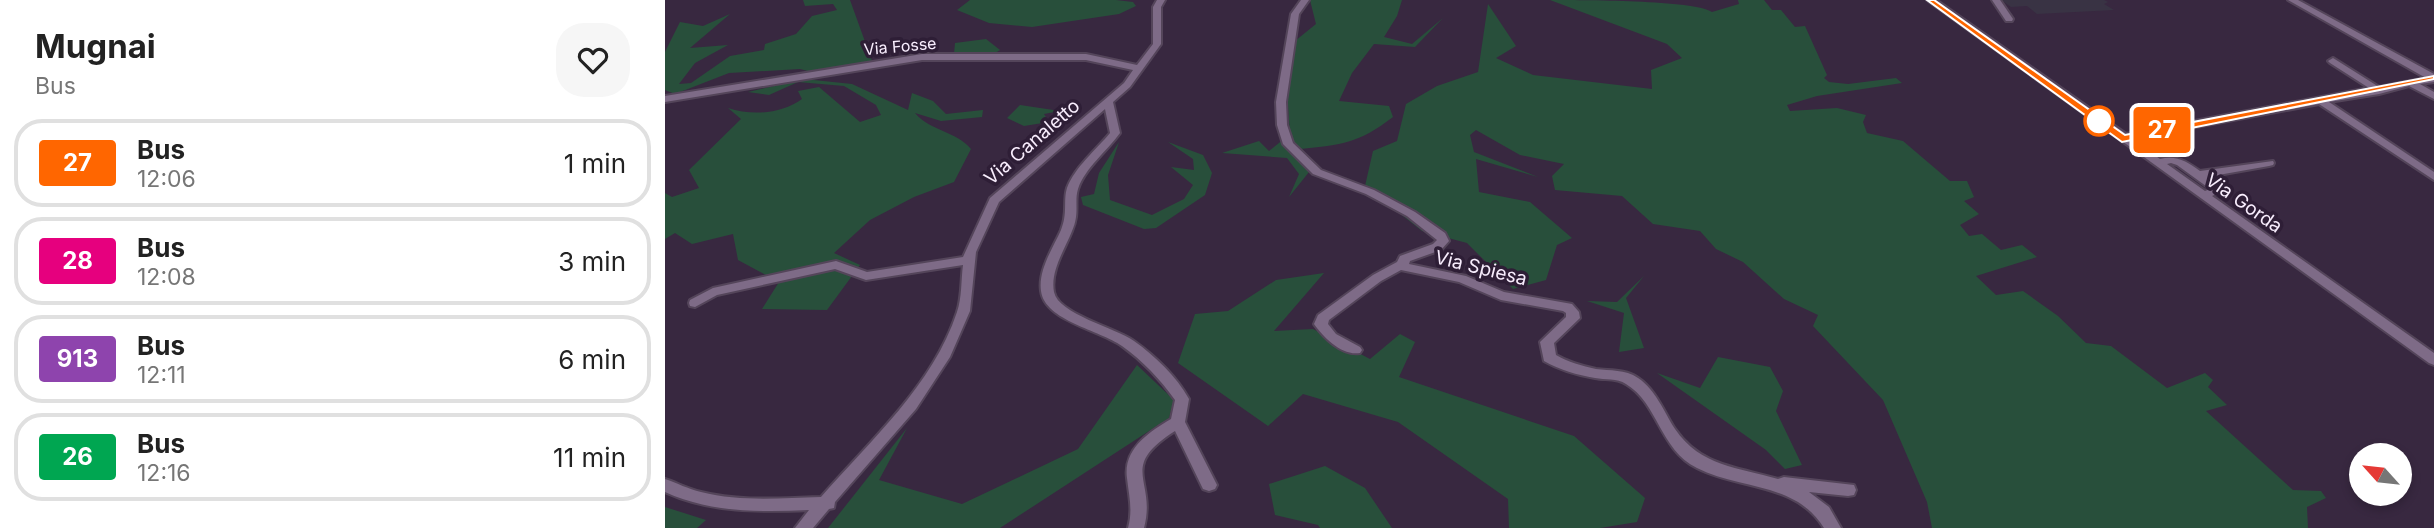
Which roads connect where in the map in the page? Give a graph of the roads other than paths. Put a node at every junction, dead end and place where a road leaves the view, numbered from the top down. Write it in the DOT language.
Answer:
graph roads {
  1 [pos="1161,0"];
  2 [pos="1305,0"];
  3 [pos="1931,0"];
  4 [pos="1996,0"];
  5 [pos="2292,0"];
  6 [pos="2009,19"];
  7 [pos="2333,61"];
  8 [pos="1140,68"];
  9 [pos="2432,81"];
  10 [pos="2412,84"];
  11 [pos="2379,91"];
  12 [pos="2434,96"];
  13 [pos="665,99"];
  14 [pos="1108,102"];
  15 [pos="2322,102"];
  16 [pos="2122,138"];
  17 [pos="2157,163"];
  18 [pos="2269,163"];
  19 [pos="2199,175"];
  20 [pos="2434,177"];
  21 [pos="2202,195"];
  22 [pos="968,260"];
  23 [pos="1402,265"];
  24 [pos="695,303"];
  25 [pos="1355,350"];
  26 [pos="2434,360"];
  27 [pos="1178,422"];
  28 [pos="1759,480"];
  29 [pos="665,485"];
  30 [pos="1209,485"];
  31 [pos="1847,490"];
  32 [pos="828,503"];
  33 [pos="803,528"];
  34 [pos="1136,528"];
  35 [pos="1833,528"];
  1 -- 8 [label="street, Via Canaletto"];
  2 -- 23 [label="street, Via Spiesa"];
  3 -- 16 [label="street, Via Gorda"];
  4 -- 6 [label="street"];
  5 -- 9 [label="street"];
  7 -- 11 [label="street"];
  8 -- 13 [label="street, Via Fosse"];
  8 -- 14 [label="street, Via Canaletto"];
  9 -- 10 [label="street"];
  10 -- 11 [label="street"];
  10 -- 12 [label="street"];
  11 -- 15 [label="street"];
  14 -- 22 [label="street, Via Canaletto"];
  14 -- 27 [label="street"];
  15 -- 16 [label="street"];
  15 -- 20 [label="street"];
  16 -- 17 [label="street, Via Gorda"];
  17 -- 19 [label="street"];
  17 -- 21 [label="street, Via Gorda"];
  18 -- 19 [label="street"];
  19 -- 21 [label="street"];
  21 -- 26 [label="street, Via Gorda"];
  22 -- 24 [label="street"];
  22 -- 32 [label="street, Via Canaletto"];
  23 -- 25 [label="street"];
  23 -- 28 [label="street, Via Spiesa"];
  27 -- 30 [label="street"];
  27 -- 34 [label="street"];
  28 -- 31 [label="street"];
  28 -- 35 [label="street, Via Spiesa"];
  29 -- 32 [label="street"];
  32 -- 33 [label="street, Via Canaletto"];
}
